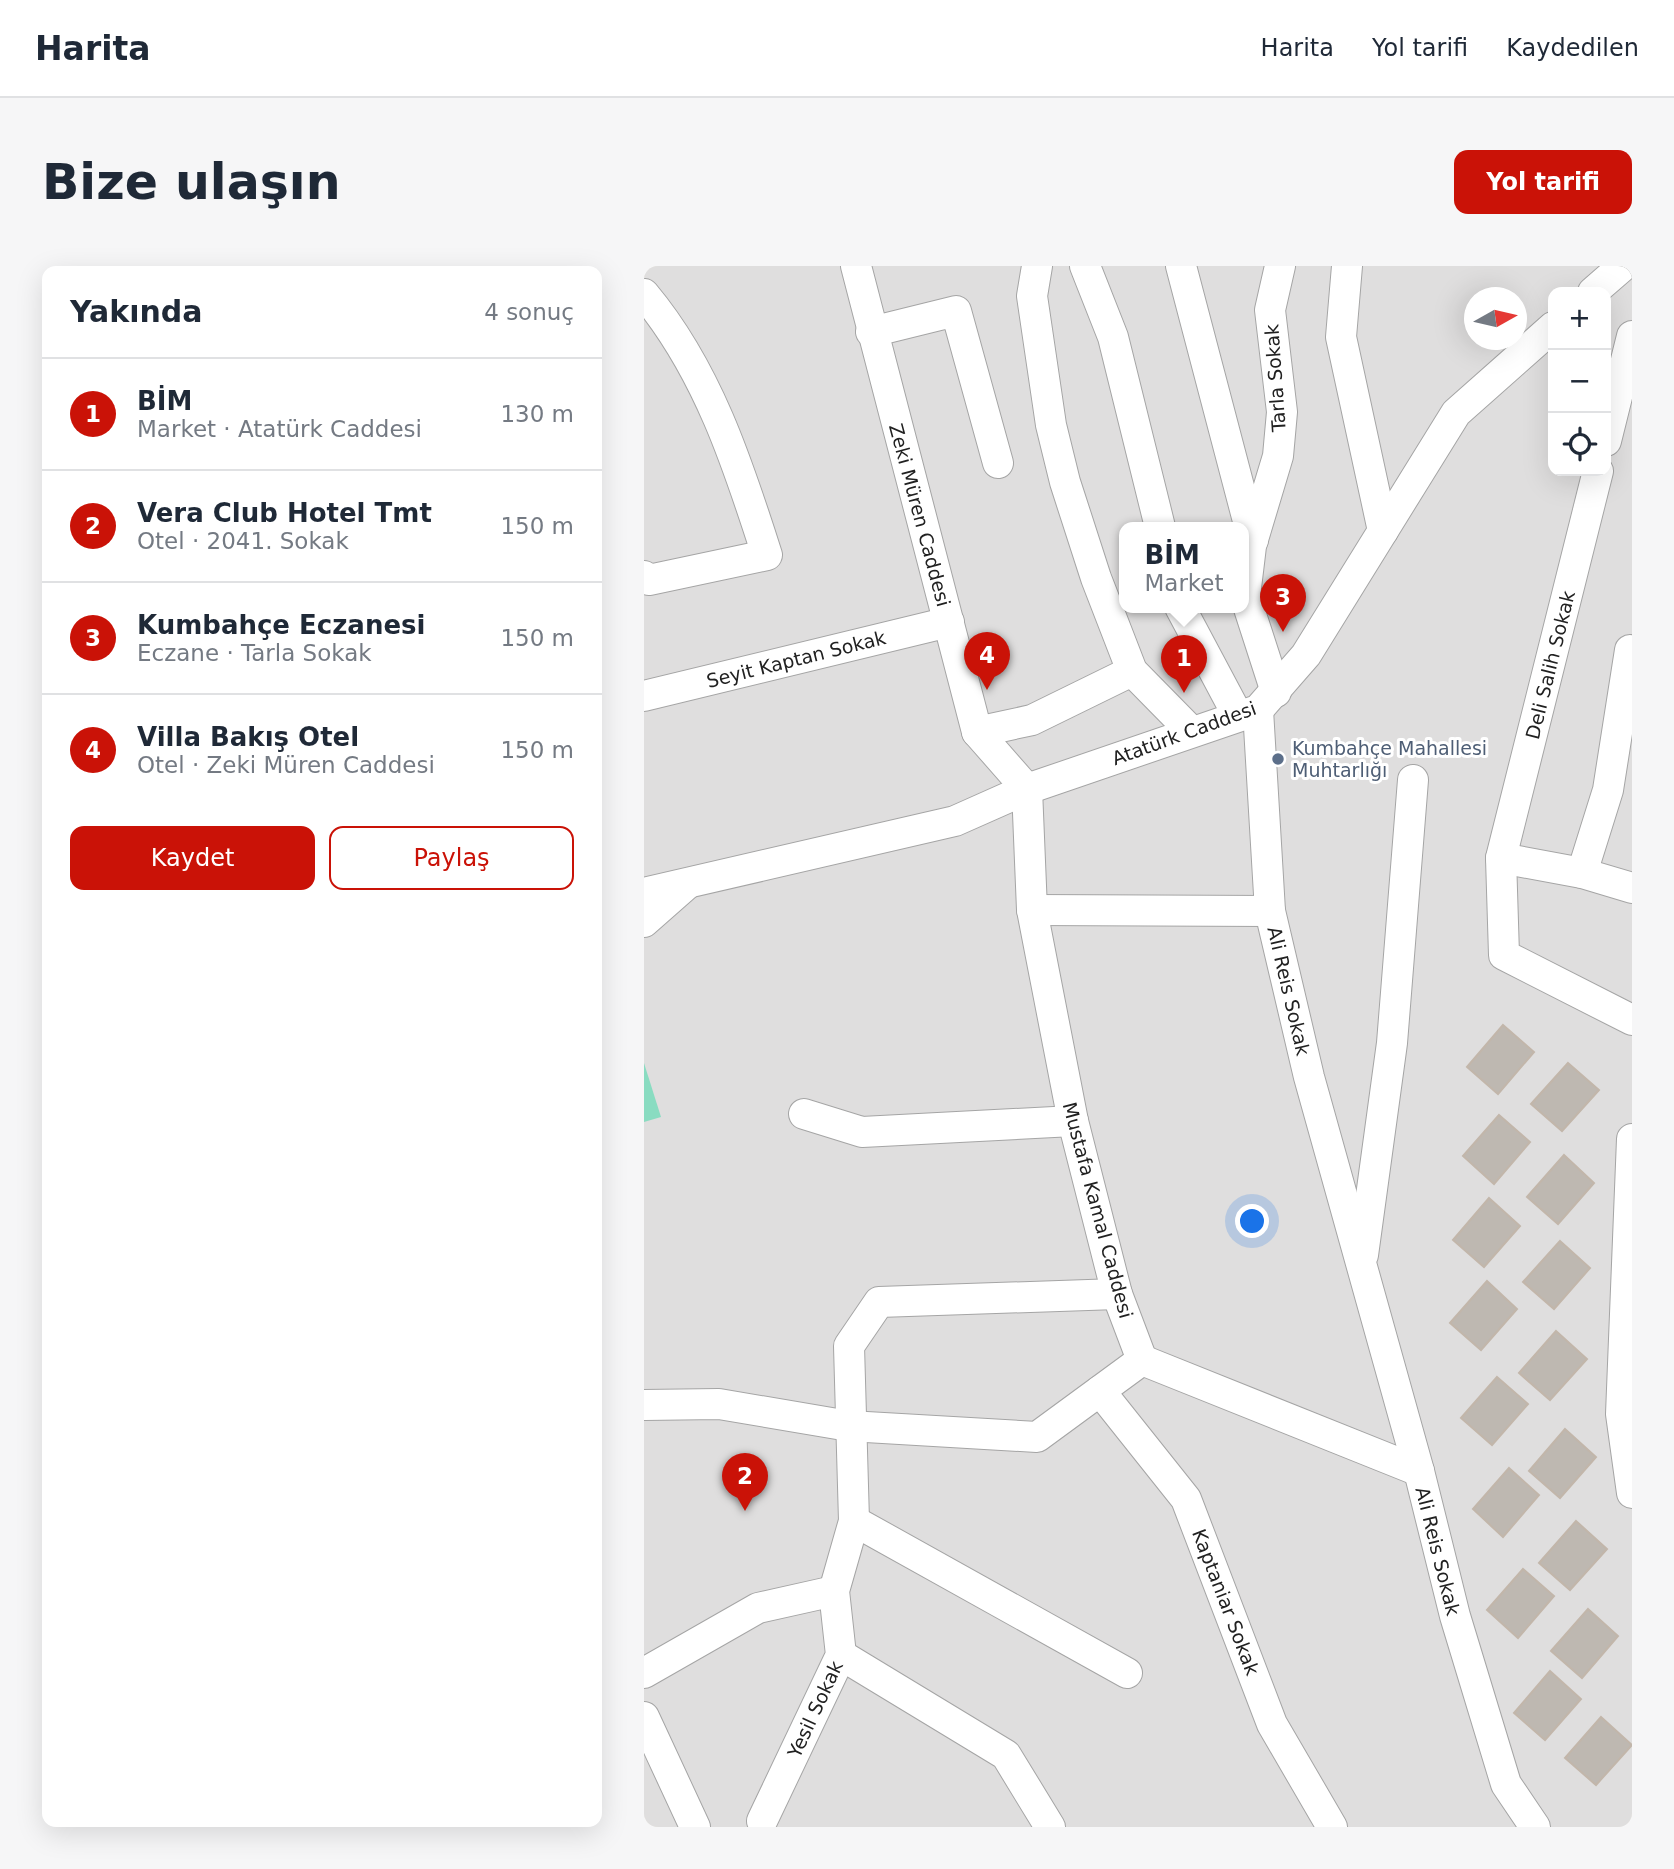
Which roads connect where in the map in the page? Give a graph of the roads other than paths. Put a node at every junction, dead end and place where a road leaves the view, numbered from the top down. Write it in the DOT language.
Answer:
graph roads {
  1 [pos="856,266"];
  2 [pos="1037,266"];
  3 [pos="1085,266"];
  4 [pos="1181,266"];
  5 [pos="1347,266"];
  6 [pos="1623,266"];
  7 [pos="1276,271"];
  8 [pos="1600,287"];
  9 [pos="644,294"];
  10 [pos="1548,331"];
  11 [pos="871,332"];
  12 [pos="1632,337"];
  13 [pos="1611,421"];
  14 [pos="998,463"];
  15 [pos="1597,476"];
  16 [pos="1159,522"];
  17 [pos="1248,522"];
  18 [pos="1249,525"];
  19 [pos="1383,531"];
  20 [pos="1253,540"];
  21 [pos="1249,568"];
  22 [pos="644,576"];
  23 [pos="1185,613"];
  24 [pos="1247,613"];
  25 [pos="949,622"];
  26 [pos="1630,650"];
  27 [pos="1132,671"];
  28 [pos="644,696"];
  29 [pos="1258,706"];
  30 [pos="1191,731"];
  31 [pos="977,732"];
  32 [pos="1413,780"];
  33 [pos="1027,789"];
  34 [pos="1620,793"];
  35 [pos="1501,858"];
  36 [pos="1583,873"];
  37 [pos="689,883"];
  38 [pos="1632,888"];
  39 [pos="644,893"];
  40 [pos="1032,910"];
  41 [pos="1270,911"];
  42 [pos="644,922"];
  43 [pos="1632,1020"];
  44 [pos="803,1114"];
  45 [pos="1073,1121"];
  46 [pos="1632,1139"];
  47 [pos="1362,1266"];
  48 [pos="1116,1294"];
  49 [pos="1142,1360"];
  50 [pos="1100,1391"];
  51 [pos="644,1405"];
  52 [pos="849,1426"];
  53 [pos="1419,1471"];
  54 [pos="1632,1493"];
  55 [pos="854,1521"];
  56 [pos="834,1591"];
  57 [pos="841,1655"];
  58 [pos="1127,1672"];
  59 [pos="644,1673"];
  60 [pos="644,1717"];
  61 [pos="760,1825"];
  62 [pos="695,1827"];
  63 [pos="1051,1827"];
  64 [pos="1332,1827"];
  65 [pos="1535,1827"];
  1 -- 11 [label="street, Zeki Müren Caddesi"];
  2 -- 27 [label="street"];
  3 -- 16 [label="street"];
  4 -- 17 [label="street"];
  5 -- 19 [label="street"];
  6 -- 8 [label="street"];
  7 -- 20 [label="street, Tarla Sokak"];
  9 -- 22 [label="street"];
  10 -- 19 [label="street, Atatürk Caddesi"];
  11 -- 14 [label="street"];
  11 -- 25 [label="street, Zeki Müren Caddesi"];
  12 -- 13 [label="street"];
  15 -- 35 [label="street, Deli Salih Sokak"];
  18 -- 20 [label="street"];
  19 -- 29 [label="street, Atatürk Caddesi"];
  20 -- 21 [label="street, Tarla Sokak"];
  23 -- 29 [label="street"];
  24 -- 29 [label="street, Tarla Sokak"];
  25 -- 28 [label="street, Seyit Kaptan Sokak"];
  25 -- 31 [label="street, Zeki Müren Caddesi"];
  26 -- 34 [label="street"];
  27 -- 30 [label="street"];
  27 -- 31 [label="street"];
  29 -- 30 [label="street, Atatürk Caddesi"];
  29 -- 41 [label="street, Ali Reis Sokak"];
  30 -- 33 [label="street, Atatürk Caddesi"];
  31 -- 33 [label="street, Zeki Müren Caddesi"];
  32 -- 47 [label="street, Ali Reis Sokak"];
  33 -- 37 [label="street, Atatürk Caddesi"];
  33 -- 40 [label="street, Mustafa Kamal Caddesi"];
  34 -- 36 [label="street"];
  35 -- 36 [label="street"];
  35 -- 43 [label="street, Deli Salih Sokak"];
  36 -- 38 [label="street"];
  37 -- 39 [label="street, Atatürk Caddesi"];
  37 -- 42 [label="street"];
  40 -- 41 [label="street"];
  40 -- 45 [label="street, Mustafa Kamal Caddesi"];
  41 -- 47 [label="street, Ali Reis Sokak"];
  44 -- 45 [label="street"];
  45 -- 48 [label="street, Mustafa Kamal Caddesi"];
  46 -- 54 [label="street"];
  47 -- 53 [label="street, Ali Reis Sokak"];
  48 -- 49 [label="street, Mustafa Kamal Caddesi"];
  48 -- 52 [label="street, Yesil Sokak"];
  49 -- 50 [label="street"];
  49 -- 53 [label="street"];
  50 -- 52 [label="street"];
  50 -- 64 [label="street, Kaptaniar Sokak"];
  51 -- 52 [label="street"];
  52 -- 55 [label="street, Yesil Sokak"];
  53 -- 65 [label="street, Ali Reis Sokak"];
  55 -- 56 [label="street, Yesil Sokak"];
  55 -- 58 [label="street"];
  56 -- 57 [label="street, Yesil Sokak"];
  56 -- 59 [label="street"];
  57 -- 61 [label="street, Yesil Sokak"];
  57 -- 63 [label="street"];
  60 -- 62 [label="street"];
}
